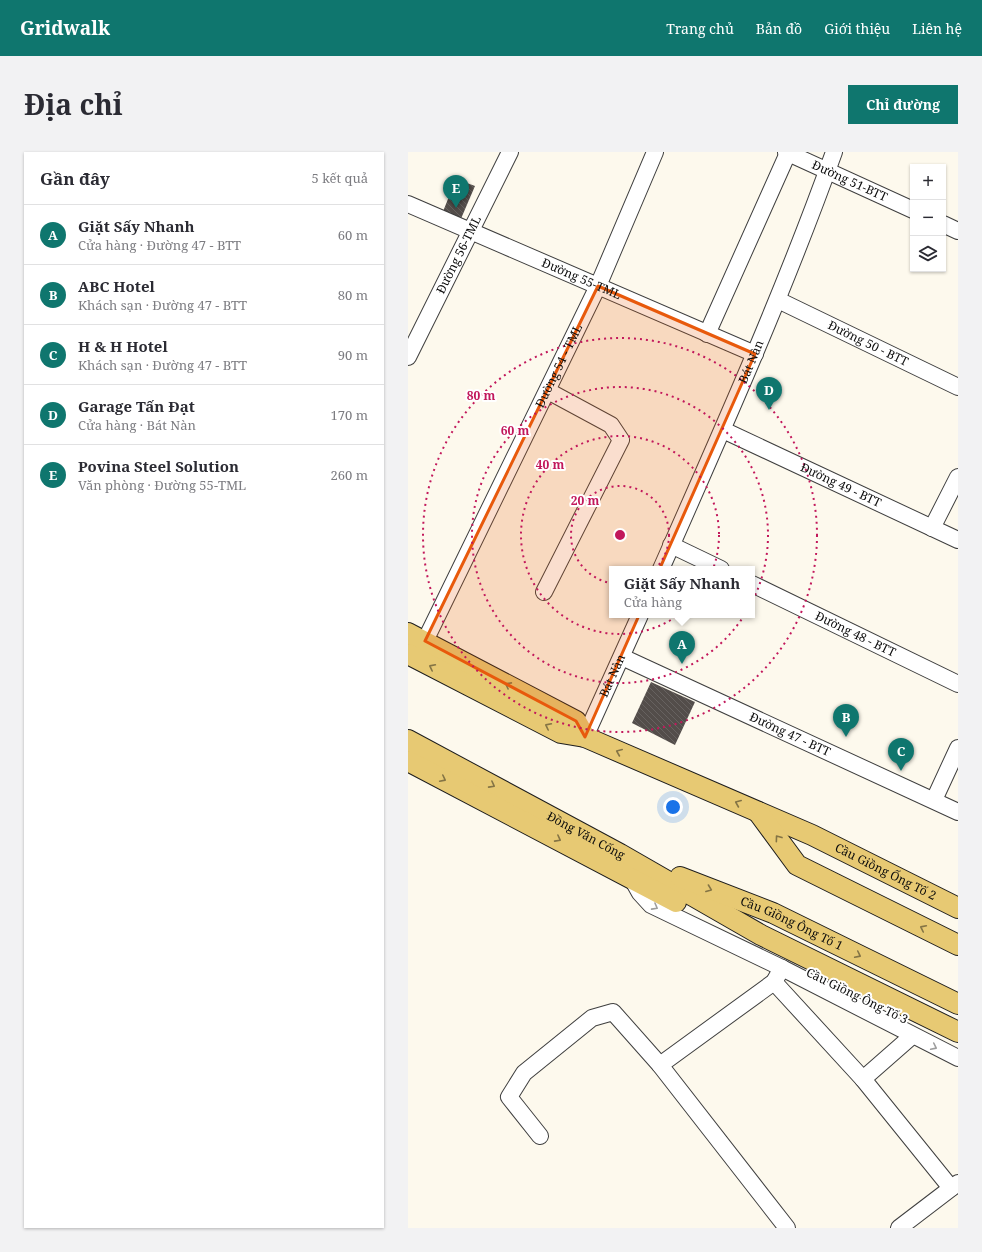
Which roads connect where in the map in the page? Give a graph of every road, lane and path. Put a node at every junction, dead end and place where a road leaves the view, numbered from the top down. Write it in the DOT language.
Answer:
graph roads {
  1 [pos="510,152"];
  2 [pos="655,152"];
  3 [pos="834,152"];
  4 [pos="787,153"];
  5 [pos="827,171"];
  6 [pos="408,204"];
  7 [pos="910,209"];
  8 [pos="946,225"];
  9 [pos="470,231"];
  10 [pos="958,231"];
  11 [pos="598,286"];
  12 [pos="778,300"];
  13 [pos="707,334"];
  14 [pos="412,339"];
  15 [pos="755,354"];
  16 [pos="408,357"];
  17 [pos="958,387"];
  18 [pos="548,391"];
  19 [pos="723,430"];
  20 [pos="958,477"];
  21 [pos="932,528"];
  22 [pos="958,540"];
  23 [pos="671,545"];
  24 [pos="662,566"];
  25 [pos="715,566"];
  26 [pos="755,585"];
  27 [pos="544,592"];
  28 [pos="639,618"];
  29 [pos="416,637"];
  30 [pos="408,654"];
  31 [pos="622,657"];
  32 [pos="958,684"];
  33 [pos="585,737"];
  34 [pos="408,740"];
  35 [pos="958,748"];
  36 [pos="408,761"];
  37 [pos="934,800"];
  38 [pos="758,812"];
  39 [pos="958,812"];
  40 [pos="620,854"];
  41 [pos="631,877"];
  42 [pos="958,908"];
  43 [pos="759,941"];
  44 [pos="958,945"];
  45 [pos="778,975"];
  46 [pos="958,1004"];
  47 [pos="958,1032"];
  48 [pos="912,1036"];
  49 [pos="958,1046"];
  50 [pos="958,1058"];
  51 [pos="660,1065"];
  52 [pos="863,1080"];
  53 [pos="540,1136"];
  54 [pos="955,1185"];
  55 [pos="786,1228"];
  56 [pos="898,1228"];
  1 -- 9 [label="street, Đường 56-TML"];
  2 -- 11 [label="street, Đường 54 - TML"];
  3 -- 5 [label="street, Bát Nàn"];
  4 -- 5 [label="street, Đường 51-BTT"];
  4 -- 13 [label="street"];
  5 -- 7 [label="street, Đường 51-BTT"];
  5 -- 12 [label="street, Bát Nàn"];
  6 -- 9 [label="street, Đường 55-TML"];
  8 -- 10 [label="street"];
  9 -- 11 [label="street, Đường 55-TML"];
  9 -- 14 [label="street, Đường 56-TML"];
  11 -- 13 [label="street, Đường 55-TML"];
  11 -- 18 [label="street, Đường 54 - TML"];
  12 -- 15 [label="street, Bát Nàn"];
  12 -- 17 [label="street, Đường 50 - BTT"];
  13 -- 15 [label="street, Đường 55-TML"];
  14 -- 16 [label="street, Đường 56-TML"];
  15 -- 19 [label="street, Bát Nàn"];
  18 -- 27 [label="street"];
  18 -- 29 [label="street, Đường 54 - TML"];
  19 -- 21 [label="street, Đường 49 - BTT"];
  19 -- 23 [label="street, Bát Nàn"];
  20 -- 21 [label="street"];
  21 -- 22 [label="street, Đường 49 - BTT"];
  23 -- 24 [label="street, Bát Nàn"];
  23 -- 25 [label="street"];
  26 -- 32 [label="street, Đường 48 - BTT"];
  28 -- 31 [label="street, Bát Nàn"];
  33 -- 29 [label="main road, one-way"];
  33 -- 30 [label="main road, one-way"];
  31 -- 33 [label="street, Bát Nàn"];
  31 -- 37 [label="street, Đường 47 - BTT"];
  38 -- 33 [label="main road, one-way"];
  34 -- 40 [label="main road, Đồng Văn Cống, one-way"];
  35 -- 37 [label="street"];
  36 -- 41 [label="main road, Đồng Văn Cống, one-way"];
  37 -- 39 [label="street, Đường 47 - BTT"];
  38 -- 42 [label="main road, Cầu Giồng Ống Tố 2"];
  44 -- 38 [label="main road, one-way"];
  40 -- 41 [label="main road"];
  40 -- 43 [label="main road, Đồng Văn Cống"];
  40 -- 46 [label="main road, Cầu Giồng Ông Tố 1, one-way"];
  41 -- 43 [label="main road, Đồng Văn Cống"];
  41 -- 45 [label="street, one-way"];
  43 -- 47 [label="main road, Cầu Giồng Ông Tố 3"];
  43 -- 49 [label="main road, Cầu Giồng Ông Tố 3"];
  45 -- 48 [label="street"];
  45 -- 51 [label="street"];
  45 -- 52 [label="street"];
  48 -- 50 [label="street, one-way"];
  48 -- 52 [label="street"];
  51 -- 53 [label="street"];
  51 -- 55 [label="street"];
  52 -- 54 [label="street"];
  54 -- 56 [label="street"];
}
